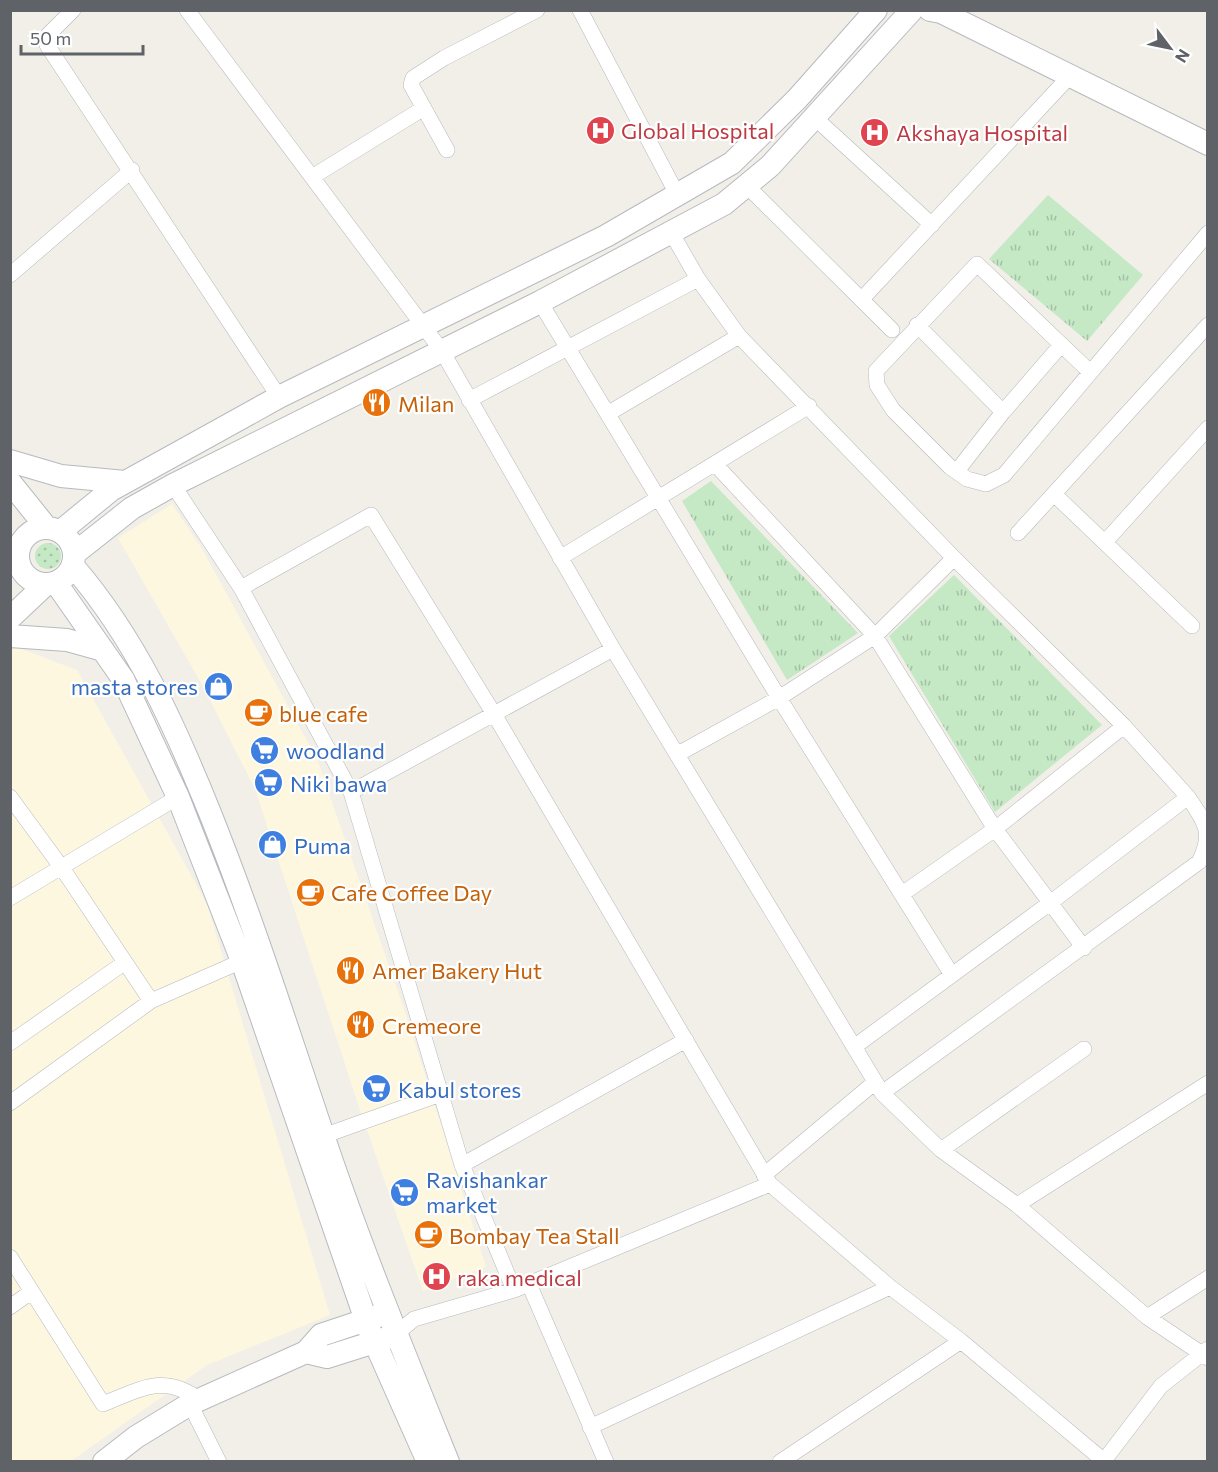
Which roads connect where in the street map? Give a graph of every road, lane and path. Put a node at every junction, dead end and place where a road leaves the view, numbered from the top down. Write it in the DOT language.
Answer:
graph roads {
  1 [pos="73,10"];
  2 [pos="187,10"];
  3 [pos="537,10"];
  4 [pos="580,10"];
  5 [pos="876,10"];
  6 [pos="912,10"];
  7 [pos="937,11"];
  8 [pos="1069,77"];
  9 [pos="424,108"];
  10 [pos="815,118"];
  11 [pos="1208,144"];
  12 [pos="447,150"];
  13 [pos="132,170"];
  14 [pos="312,177"];
  15 [pos="747,186"];
  16 [pos="678,196"];
  17 [pos="932,225"];
  18 [pos="670,232"];
  19 [pos="1208,233"];
  20 [pos="10,275"];
  21 [pos="698,279"];
  22 [pos="862,299"];
  23 [pos="540,302"];
  24 [pos="424,325"];
  25 [pos="917,325"];
  26 [pos="1207,328"];
  27 [pos="892,330"];
  28 [pos="739,336"];
  29 [pos="1061,345"];
  30 [pos="567,348"];
  31 [pos="442,351"];
  32 [pos="1089,371"];
  33 [pos="279,397"];
  34 [pos="469,400"];
  35 [pos="809,406"];
  36 [pos="1003,412"];
  37 [pos="609,413"];
  38 [pos="1208,428"];
  39 [pos="10,461"];
  40 [pos="715,464"];
  41 [pos="957,471"];
  42 [pos="10,482"];
  43 [pos="125,482"];
  44 [pos="173,485"];
  45 [pos="1055,495"];
  46 [pos="658,497"];
  47 [pos="53,529"];
  48 [pos="1018,532"];
  49 [pos="1105,542"];
  50 [pos="15,549"];
  51 [pos="560,558"];
  52 [pos="954,558"];
  53 [pos="74,560"];
  54 [pos="50,584"];
  55 [pos="241,588"];
  56 [pos="10,618"];
  57 [pos="1192,626"];
  58 [pos="10,636"];
  59 [pos="875,636"];
  60 [pos="613,649"];
  61 [pos="103,650"];
  62 [pos="779,698"];
  63 [pos="494,714"];
  64 [pos="1124,726"];
  65 [pos="678,754"];
  66 [pos="351,792"];
  67 [pos="10,797"];
  68 [pos="178,797"];
  69 [pos="1188,797"];
  70 [pos="995,829"];
  71 [pos="62,868"];
  72 [pos="902,894"];
  73 [pos="10,898"];
  74 [pos="1050,903"];
  75 [pos="1084,948"];
  76 [pos="242,961"];
  77 [pos="124,963"];
  78 [pos="952,975"];
  79 [pos="151,1001"];
  80 [pos="686,1040"];
  81 [pos="10,1043"];
  82 [pos="854,1047"];
  83 [pos="1084,1049"];
  84 [pos="1208,1083"];
  85 [pos="878,1088"];
  86 [pos="441,1094"];
  87 [pos="13,1095"];
  88 [pos="323,1136"];
  89 [pos="941,1150"];
  90 [pos="462,1165"];
  91 [pos="767,1180"];
  92 [pos="1017,1206"];
  93 [pos="10,1257"];
  94 [pos="1208,1278"];
  95 [pos="529,1284"];
  96 [pos="890,1287"];
  97 [pos="514,1290"];
  98 [pos="31,1292"];
  99 [pos="10,1307"];
  100 [pos="388,1313"];
  101 [pos="1147,1317"];
  102 [pos="366,1319"];
  103 [pos="414,1319"];
  104 [pos="396,1334"];
  105 [pos="961,1341"];
  106 [pos="375,1343"];
  107 [pos="306,1352"];
  108 [pos="1205,1353"];
  109 [pos="195,1402"];
  110 [pos="590,1427"];
  111 [pos="104,1461"];
  112 [pos="219,1461"];
  113 [pos="428,1461"];
  114 [pos="448,1461"];
  115 [pos="606,1461"];
  116 [pos="780,1461"];
  117 [pos="1103,1461"];
  1 -- 13 [label="street"];
  2 -- 14 [label="street"];
  3 -- 9 [label="street"];
  4 -- 16 [label="street"];
  5 -- 16 [label="main road"];
  6 -- 10 [label="main road"];
  7 -- 8 [label="main road"];
  8 -- 11 [label="main road"];
  8 -- 17 [label="street"];
  9 -- 12 [label="street"];
  9 -- 14 [label="street"];
  10 -- 15 [label="main road"];
  10 -- 17 [label="street"];
  13 -- 20 [label="street"];
  13 -- 33 [label="street"];
  14 -- 24 [label="street"];
  15 -- 18 [label="main road"];
  15 -- 22 [label="street"];
  16 -- 24 [label="main road"];
  17 -- 22 [label="street"];
  18 -- 21 [label="street"];
  18 -- 23 [label="main road"];
  19 -- 32 [label="street"];
  21 -- 28 [label="street"];
  21 -- 30 [label="street"];
  22 -- 27 [label="street"];
  23 -- 30 [label="street"];
  23 -- 31 [label="main road"];
  24 -- 31 [label="street"];
  24 -- 33 [label="main road"];
  25 -- 29 [label="street"];
  25 -- 36 [label="street"];
  25 -- 41 [label="street"];
  26 -- 45 [label="street"];
  28 -- 35 [label="street"];
  28 -- 37 [label="street"];
  29 -- 32 [label="street"];
  29 -- 36 [label="street"];
  30 -- 34 [label="street"];
  30 -- 37 [label="street"];
  31 -- 34 [label="street"];
  31 -- 44 [label="main road"];
  32 -- 41 [label="street"];
  33 -- 43 [label="main road"];
  34 -- 51 [label="street"];
  35 -- 40 [label="street"];
  35 -- 52 [label="street"];
  36 -- 41 [label="street"];
  37 -- 46 [label="street"];
  38 -- 49 [label="street"];
  39 -- 43 [label="main road"];
  40 -- 46 [label="street"];
  40 -- 59 [label="street"];
  42 -- 47 [label="main road"];
  43 -- 47 [label="main road"];
  44 -- 53 [label="main road"];
  44 -- 55 [label="street"];
  45 -- 48 [label="street"];
  45 -- 49 [label="street"];
  46 -- 51 [label="street"];
  46 -- 62 [label="street"];
  47 -- 50 [label="main road"];
  47 -- 53 [label="main road"];
  49 -- 57 [label="street"];
  50 -- 54 [label="main road"];
  51 -- 60 [label="street"];
  52 -- 59 [label="street"];
  52 -- 64 [label="street"];
  53 -- 54 [label="main road"];
  53 -- 88 [label="main road"];
  54 -- 56 [label="main road"];
  54 -- 61 [label="main road"];
  55 -- 63 [label="street"];
  55 -- 66 [label="street"];
  58 -- 61 [label="main road"];
  59 -- 62 [label="street"];
  59 -- 70 [label="street"];
  60 -- 63 [label="street"];
  60 -- 65 [label="street"];
  61 -- 68 [label="main road"];
  62 -- 65 [label="street"];
  62 -- 72 [label="street"];
  63 -- 66 [label="street"];
  63 -- 80 [label="street"];
  64 -- 69 [label="street"];
  64 -- 70 [label="street"];
  65 -- 82 [label="street"];
  66 -- 86 [label="street"];
  67 -- 71 [label="street"];
  68 -- 71 [label="street"];
  68 -- 76 [label="main road"];
  69 -- 74 [label="street"];
  69 -- 75 [label="street"];
  70 -- 72 [label="street"];
  70 -- 74 [label="street"];
  71 -- 73 [label="street"];
  71 -- 77 [label="street"];
  72 -- 78 [label="street"];
  74 -- 75 [label="street"];
  74 -- 78 [label="street"];
  75 -- 85 [label="street"];
  76 -- 79 [label="street"];
  76 -- 102 [label="main road"];
  77 -- 79 [label="street"];
  77 -- 81 [label="street"];
  78 -- 82 [label="street"];
  79 -- 87 [label="street"];
  80 -- 90 [label="street"];
  80 -- 91 [label="street"];
  82 -- 85 [label="street"];
  83 -- 89 [label="street"];
  84 -- 92 [label="street"];
  85 -- 89 [label="street"];
  85 -- 91 [label="street"];
  86 -- 88 [label="street"];
  86 -- 90 [label="street"];
  88 -- 100 [label="main road"];
  89 -- 92 [label="street"];
  90 -- 97 [label="street"];
  91 -- 95 [label="street"];
  91 -- 96 [label="street"];
  92 -- 101 [label="street"];
  93 -- 98 [label="street"];
  94 -- 101 [label="street"];
  95 -- 97 [label="street"];
  95 -- 110 [label="street"];
  96 -- 105 [label="street"];
  96 -- 110 [label="street"];
  97 -- 103 [label="street"];
  98 -- 99 [label="street"];
  98 -- 109 [label="street"];
  100 -- 102 [label="main road"];
  100 -- 103 [label="street"];
  100 -- 104 [label="main road"];
  101 -- 108 [label="street"];
  102 -- 106 [label="main road"];
  102 -- 107 [label="main road"];
  103 -- 104 [label="street"];
  104 -- 106 [label="main road"];
  104 -- 114 [label="main road"];
  105 -- 116 [label="street"];
  105 -- 117 [label="street"];
  106 -- 107 [label="main road"];
  106 -- 113 [label="main road"];
  107 -- 109 [label="main road"];
  108 -- 117 [label="street"];
  109 -- 111 [label="main road"];
  109 -- 112 [label="street"];
  110 -- 115 [label="street"];
}
